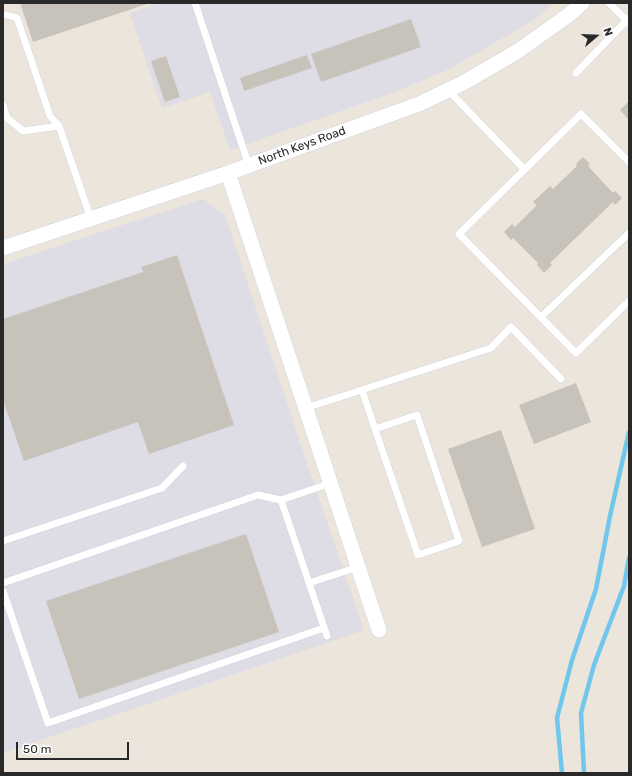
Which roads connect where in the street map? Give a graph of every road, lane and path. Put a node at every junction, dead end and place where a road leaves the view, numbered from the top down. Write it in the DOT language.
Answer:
graph roads {
  1 [pos="196,3"];
  2 [pos="582,3"];
  3 [pos="609,3"];
  4 [pos="3,14"];
  5 [pos="628,21"];
  6 [pos="576,73"];
  7 [pos="448,90"];
  8 [pos="3,105"];
  9 [pos="59,126"];
  10 [pos="629,162"];
  11 [pos="249,166"];
  12 [pos="524,169"];
  13 [pos="228,173"];
  14 [pos="91,219"];
  15 [pos="629,233"];
  16 [pos="3,248"];
  17 [pos="629,301"];
  18 [pos="541,317"];
  19 [pos="561,379"];
  20 [pos="362,390"];
  21 [pos="306,408"];
  22 [pos="375,430"];
  23 [pos="183,466"];
  24 [pos="331,483"];
  25 [pos="281,500"];
  26 [pos="3,541"];
  27 [pos="358,567"];
  28 [pos="309,582"];
  29 [pos="3,583"];
  30 [pos="3,591"];
  31 [pos="324,628"];
  32 [pos="379,630"];
  33 [pos="327,636"];
  1 -- 11 [label="lane"];
  2 -- 7 [label="street, North Keys Road"];
  3 -- 5 [label="lane"];
  4 -- 9 [label="lane"];
  5 -- 6 [label="lane"];
  7 -- 11 [label="street, North Keys Road"];
  7 -- 12 [label="lane"];
  8 -- 9 [label="lane"];
  9 -- 14 [label="lane"];
  10 -- 12 [label="lane"];
  11 -- 13 [label="street, North Keys Road"];
  12 -- 18 [label="lane"];
  13 -- 14 [label="street, North Keys Road"];
  13 -- 21 [label="street"];
  14 -- 16 [label="street, North Keys Road"];
  15 -- 18 [label="lane"];
  17 -- 18 [label="lane"];
  19 -- 20 [label="lane"];
  20 -- 21 [label="lane"];
  20 -- 22 [label="lane"];
  21 -- 24 [label="street"];
  22 -- 22 [label="lane"];
  23 -- 26 [label="lane"];
  24 -- 25 [label="lane"];
  24 -- 27 [label="street"];
  25 -- 28 [label="lane"];
  25 -- 29 [label="lane"];
  27 -- 28 [label="lane"];
  27 -- 32 [label="street"];
  28 -- 31 [label="lane"];
  30 -- 31 [label="lane"];
  31 -- 33 [label="lane"];
}
